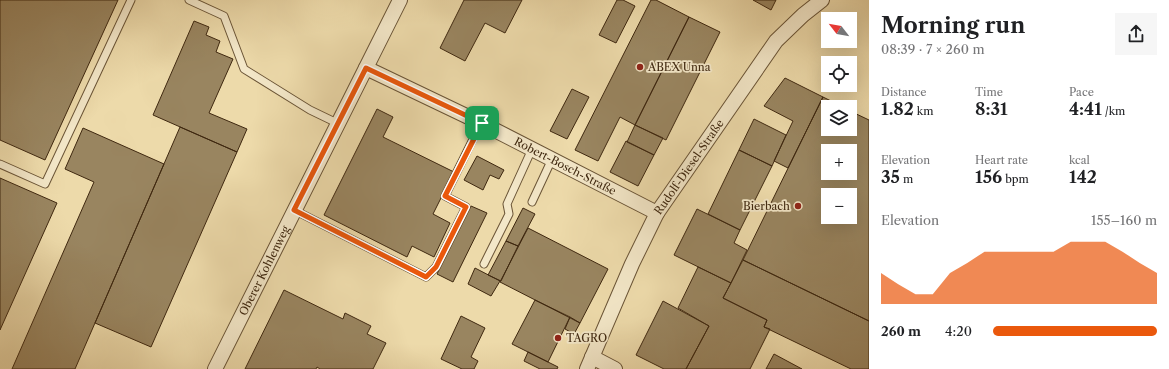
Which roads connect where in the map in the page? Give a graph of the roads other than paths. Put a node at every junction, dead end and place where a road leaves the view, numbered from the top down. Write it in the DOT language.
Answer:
graph roads {
  1 [pos="131,0"];
  2 [pos="190,0"];
  3 [pos="400,0"];
  4 [pos="822,0"];
  5 [pos="366,68"];
  6 [pos="337,123"];
  7 [pos="482,123"];
  8 [pos="532,149"];
  9 [pos="552,159"];
  10 [pos="0,164"];
  11 [pos="532,202"];
  12 [pos="294,210"];
  13 [pos="657,213"];
  14 [pos="484,264"];
  15 [pos="590,363"];
  16 [pos="215,369"];
  17 [pos="615,369"];
  1 -- 10 [label="lane"];
  2 -- 6 [label="lane"];
  3 -- 5 [label="street, Oberer Kohlenweg"];
  4 -- 13 [label="street, Rudolf-Diesel-Straße"];
  5 -- 6 [label="street, Oberer Kohlenweg"];
  5 -- 7 [label="street, Robert-Bosch-Straße"];
  6 -- 12 [label="street, Oberer Kohlenweg"];
  7 -- 8 [label="street, Robert-Bosch-Straße"];
  7 -- 12 [label="lane"];
  8 -- 9 [label="street, Robert-Bosch-Straße"];
  8 -- 14 [label="lane"];
  9 -- 11 [label="lane"];
  9 -- 13 [label="street, Robert-Bosch-Straße"];
  12 -- 16 [label="street, Oberer Kohlenweg"];
  13 -- 15 [label="street, Rudolf-Diesel-Straße"];
  15 -- 17 [label="street, Rudolf-Diesel-Straße"];
}
